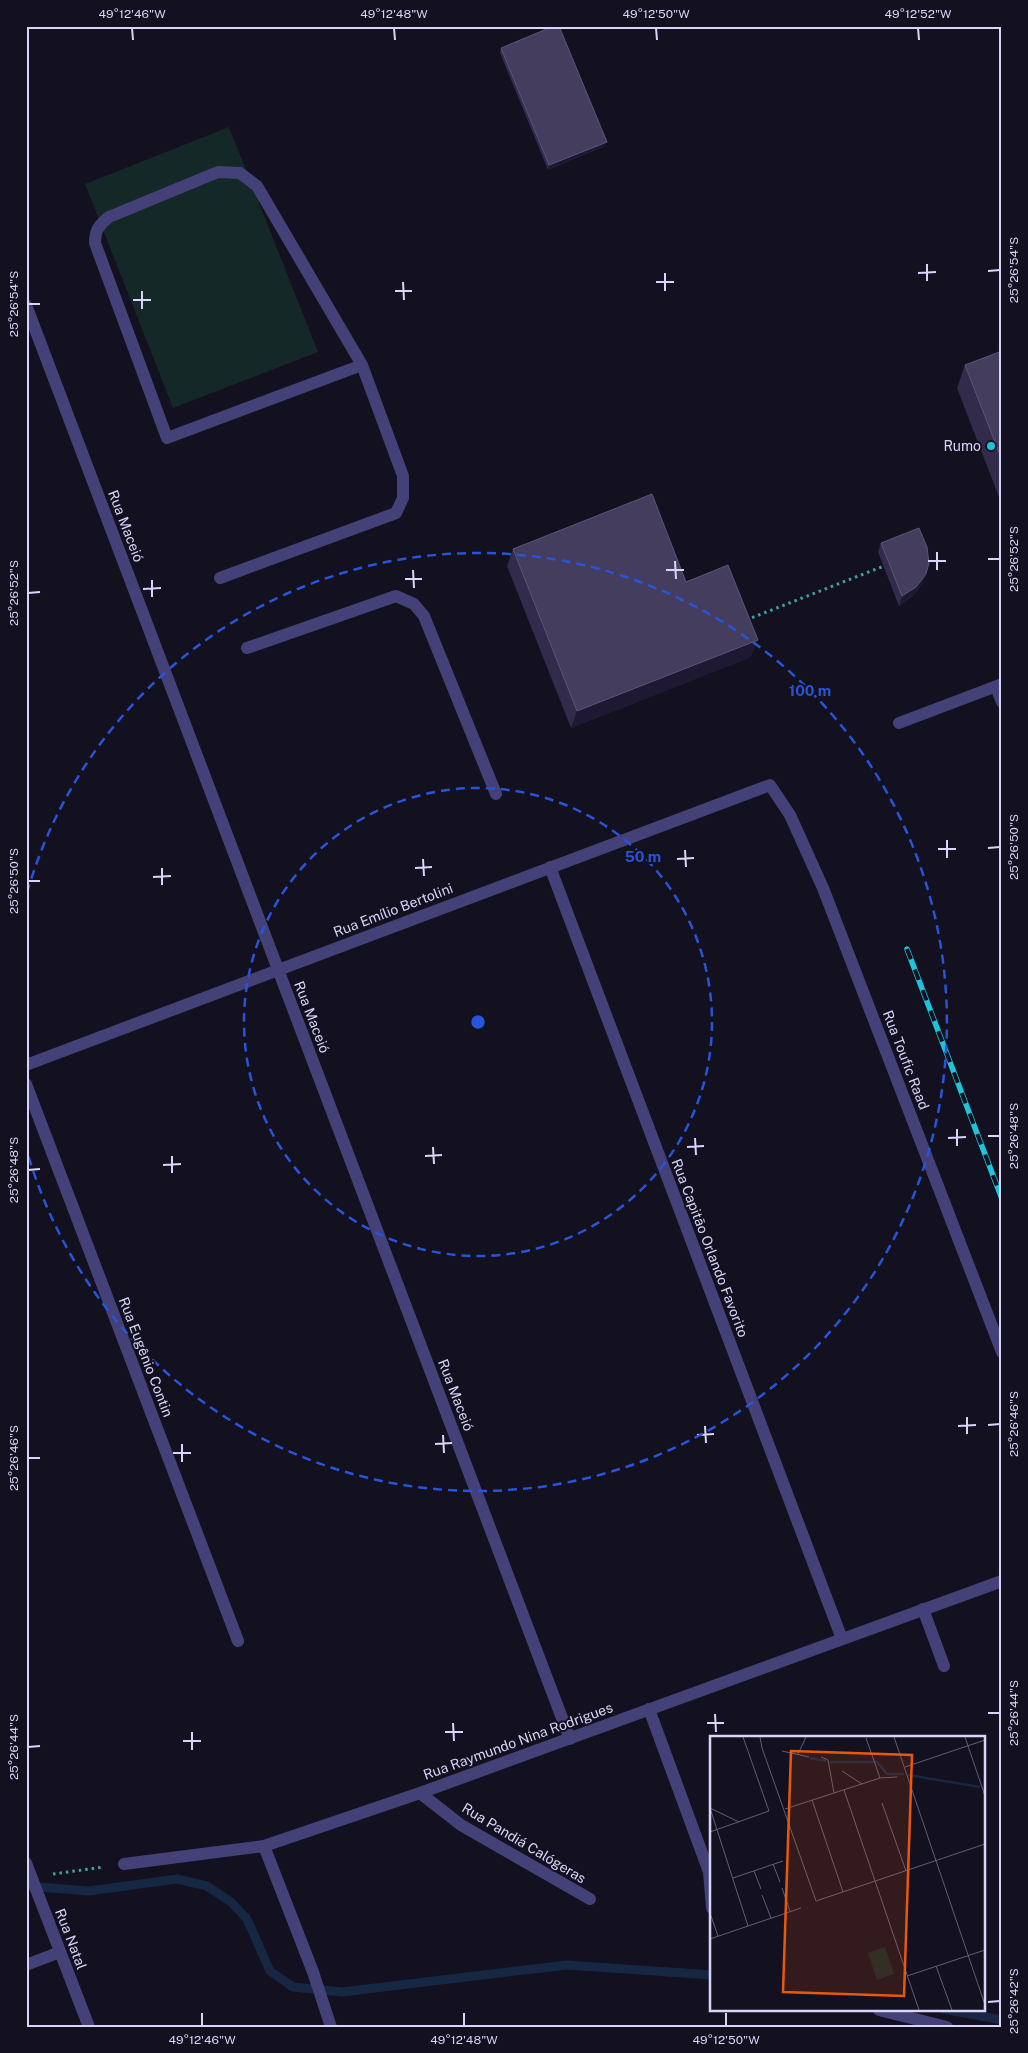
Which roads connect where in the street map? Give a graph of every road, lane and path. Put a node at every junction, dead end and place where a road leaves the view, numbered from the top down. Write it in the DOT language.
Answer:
graph roads {
  1 [pos="26,305"];
  2 [pos="362,365"];
  3 [pos="884,566"];
  4 [pos="220,578"];
  5 [pos="738,623"];
  6 [pos="248,648"];
  7 [pos="999,685"];
  8 [pos="1002,702"];
  9 [pos="899,723"];
  10 [pos="770,785"];
  11 [pos="496,794"];
  12 [pos="550,867"];
  13 [pos="278,970"];
  14 [pos="26,1064"];
  15 [pos="26,1084"];
  16 [pos="1002,1352"];
  17 [pos="1002,1581"];
  18 [pos="923,1609"];
  19 [pos="842,1639"];
  20 [pos="238,1641"];
  21 [pos="944,1666"];
  22 [pos="649,1709"];
  23 [pos="570,1739"];
  24 [pos="420,1793"];
  25 [pos="264,1846"];
  26 [pos="26,1862"];
  27 [pos="124,1864"];
  28 [pos="32,1877"];
  29 [pos="710,1884"];
  30 [pos="590,1899"];
  31 [pos="60,1952"];
  32 [pos="26,1965"];
  33 [pos="879,2010"];
  34 [pos="88,2027"];
  35 [pos="331,2027"];
  36 [pos="947,2027"];
  1 -- 13 [label="street, Rua Maceió"];
  2 -- 2 [label="street"];
  2 -- 4 [label="street"];
  3 -- 5 [label="path"];
  6 -- 11 [label="street"];
  7 -- 8 [label="street"];
  7 -- 9 [label="street"];
  10 -- 12 [label="street, Rua Emílio Bertolini"];
  10 -- 16 [label="street, Rua Toufic Raad"];
  12 -- 13 [label="street, Rua Emílio Bertolini"];
  12 -- 19 [label="street, Rua Capitão Orlando Favorito"];
  13 -- 14 [label="street, Rua Emílio Bertolini"];
  13 -- 23 [label="street, Rua Maceió"];
  15 -- 20 [label="street, Rua Eugênio Contin"];
  17 -- 18 [label="street, Rua Raymundo Nina Rodrigues"];
  18 -- 19 [label="street, Rua Raymundo Nina Rodrigues"];
  18 -- 21 [label="street"];
  19 -- 22 [label="street, Rua Raymundo Nina Rodrigues"];
  22 -- 23 [label="street, Rua Raymundo Nina Rodrigues"];
  22 -- 29 [label="street"];
  23 -- 24 [label="street, Rua Raymundo Nina Rodrigues"];
  24 -- 25 [label="street, Rua Raymundo Nina Rodrigues"];
  24 -- 30 [label="street, Rua Pandiá Calógeras"];
  25 -- 27 [label="street, Rua Raymundo Nina Rodrigues"];
  25 -- 35 [label="street"];
  26 -- 28 [label="street, Rua Natal"];
  27 -- 28 [label="path"];
  28 -- 31 [label="street, Rua Natal"];
  31 -- 32 [label="street"];
  31 -- 34 [label="street, Rua Natal"];
  33 -- 36 [label="street"];
}
